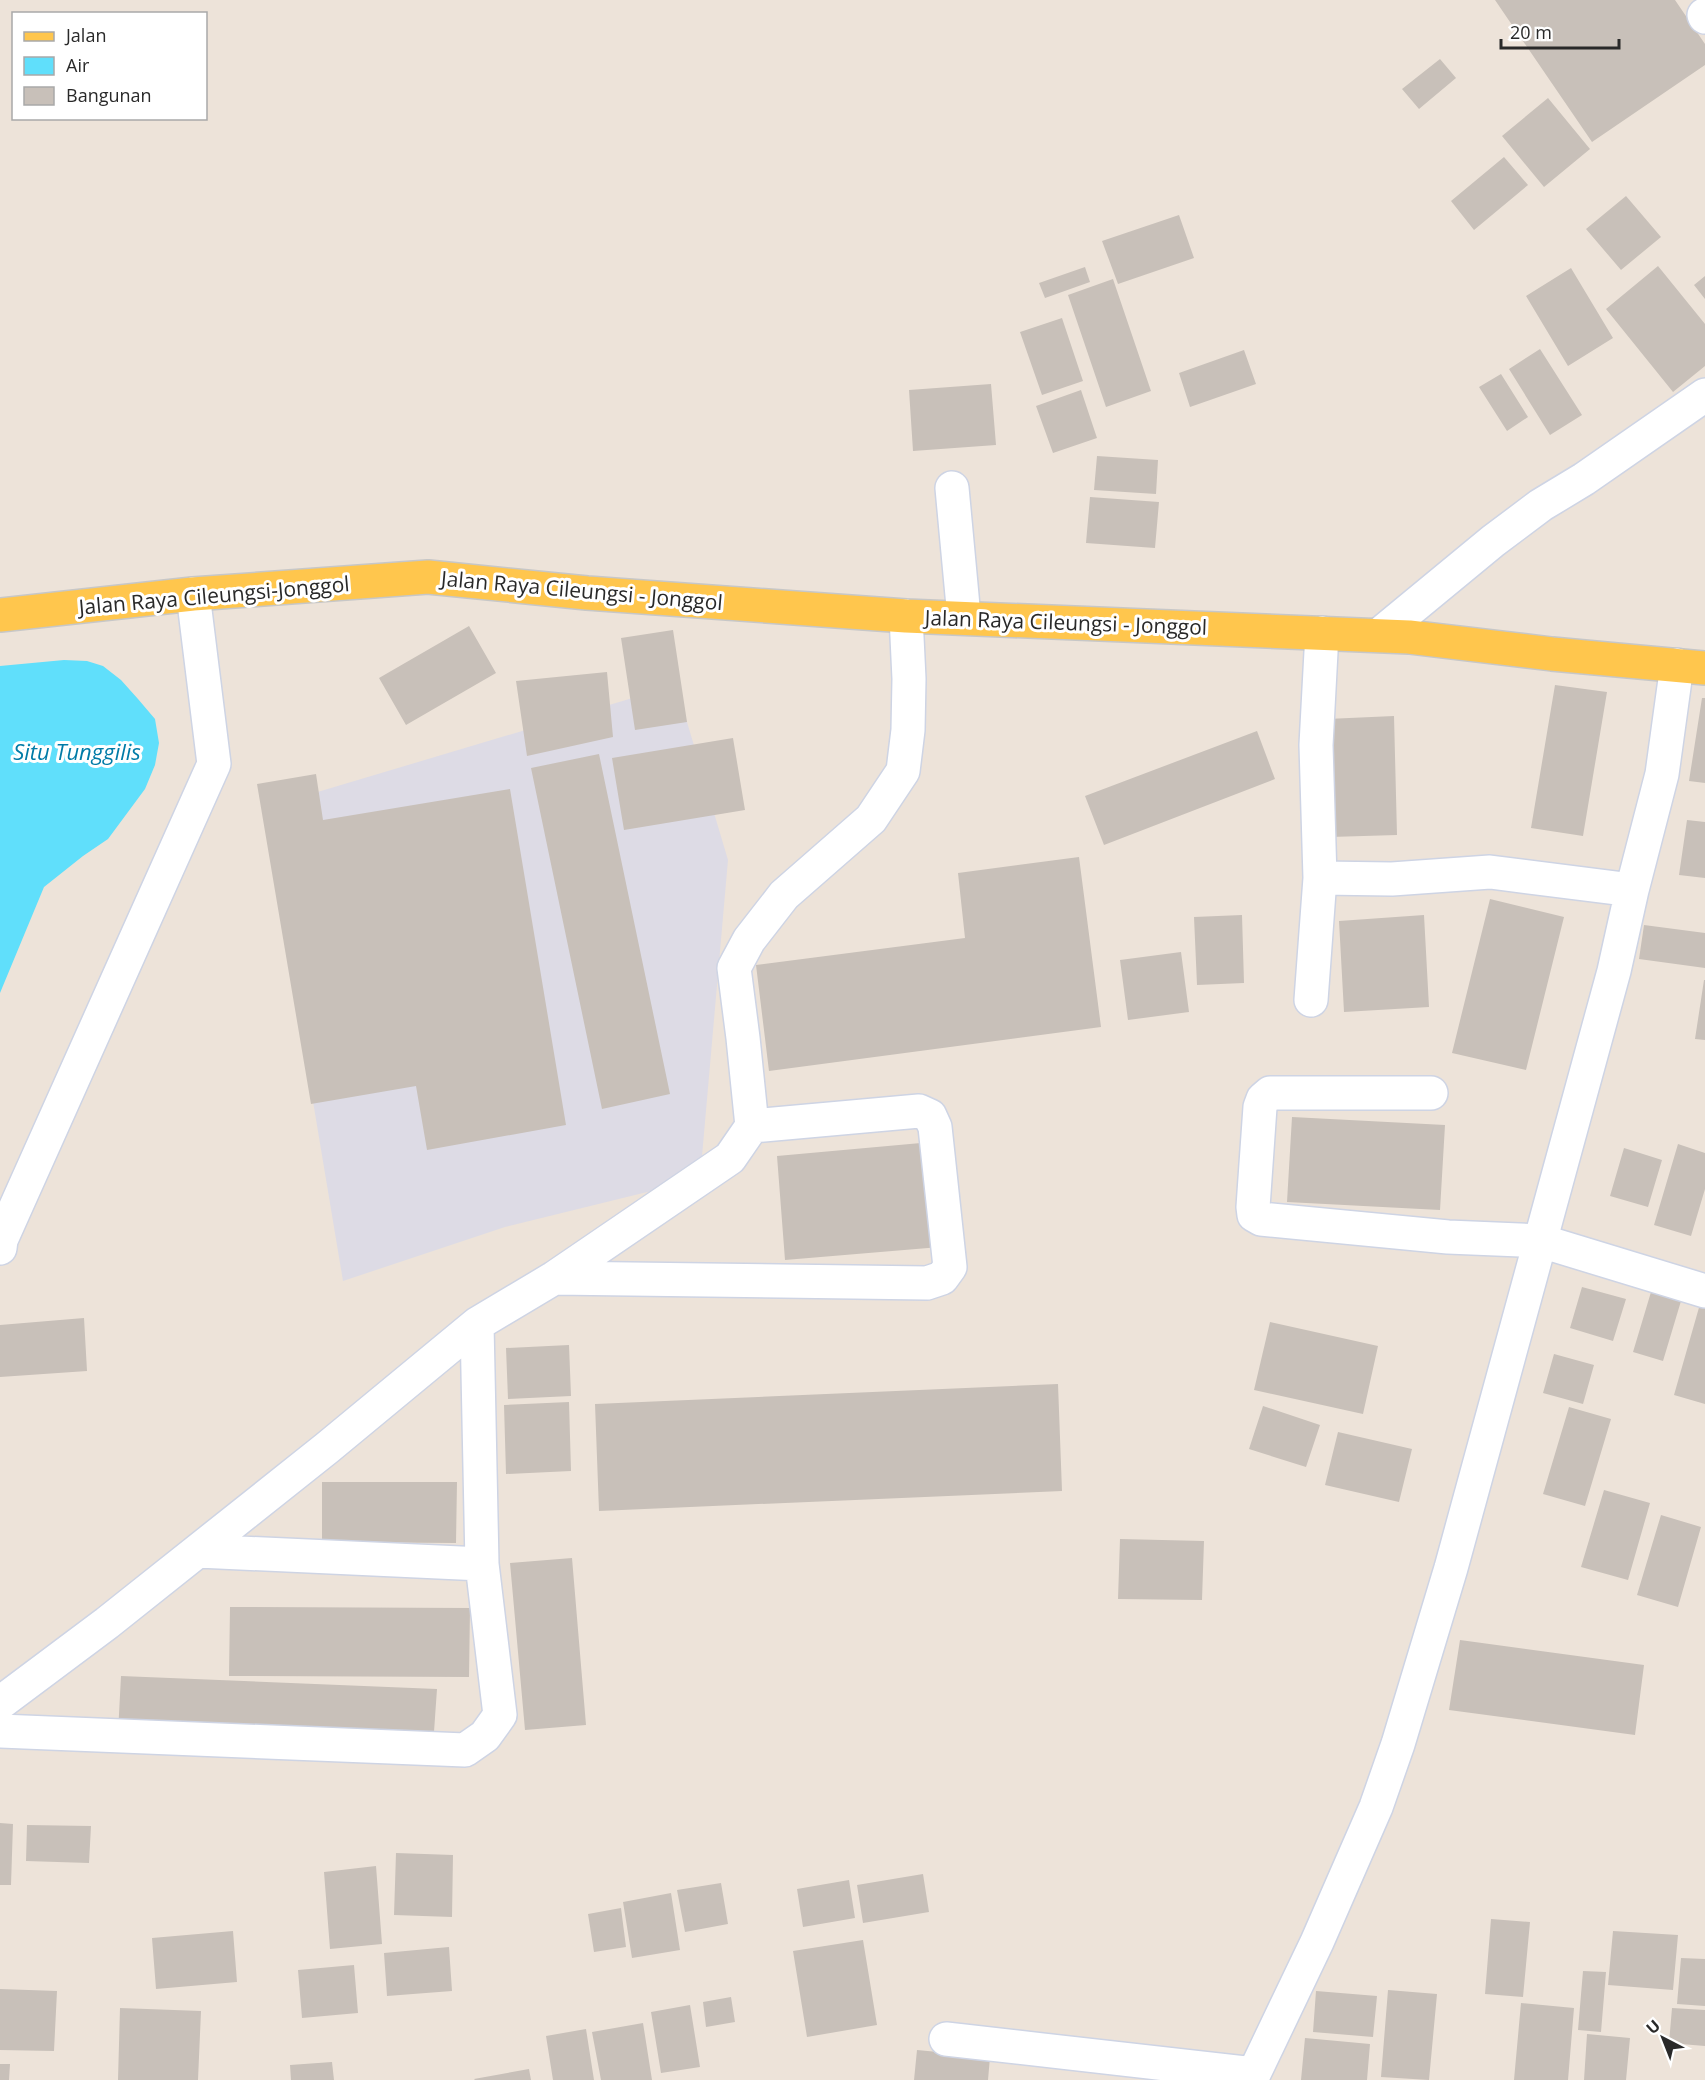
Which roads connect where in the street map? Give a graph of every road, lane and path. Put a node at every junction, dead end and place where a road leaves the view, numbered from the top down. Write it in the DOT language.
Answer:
graph roads {
  1 [pos="1705,395"];
  2 [pos="952,488"];
  3 [pos="428,577"];
  4 [pos="194,594"];
  5 [pos="0,615"];
  6 [pos="906,616"];
  7 [pos="964,617"];
  8 [pos="1322,633"];
  9 [pos="1379,635"];
  10 [pos="1691,667"];
  11 [pos="1320,878"];
  12 [pos="1632,890"];
  13 [pos="1311,1000"];
  14 [pos="1431,1093"];
  15 [pos="752,1126"];
  16 [pos="1541,1241"];
  17 [pos="0,1248"];
  18 [pos="554,1278"];
  19 [pos="1705,1290"];
  20 [pos="477,1324"];
  21 [pos="198,1551"];
  22 [pos="482,1564"];
  23 [pos="0,1703"];
  24 [pos="0,1731"];
  25 [pos="946,2039"];
  26 [pos="1252,2077"];
  1 -- 9 [label="street"];
  2 -- 7 [label="street"];
  3 -- 4 [label="main road, Jalan Raya Cileungsi-Jonggol"];
  3 -- 6 [label="main road, Jalan Raya Cileungsi - Jonggol"];
  4 -- 5 [label="main road, Jalan Raya Cileungsi-Jonggol"];
  4 -- 17 [label="street"];
  6 -- 7 [label="main road, Jalan Raya Cileungsi - Jonggol"];
  6 -- 15 [label="street"];
  7 -- 8 [label="main road, Jalan Raya Cileungsi - Jonggol"];
  8 -- 9 [label="main road, Jalan Raya Cileungsi - Jonggol"];
  8 -- 11 [label="street"];
  9 -- 10 [label="main road, Jalan Raya Cileungsi - Jonggol"];
  10 -- 12 [label="street"];
  11 -- 12 [label="street"];
  11 -- 13 [label="street"];
  12 -- 16 [label="street"];
  14 -- 16 [label="street"];
  15 -- 18 [label="street"];
  15 -- 18 [label="street"];
  16 -- 19 [label="street"];
  16 -- 26 [label="street"];
  18 -- 20 [label="street"];
  20 -- 21 [label="street"];
  20 -- 22 [label="street"];
  21 -- 22 [label="street"];
  21 -- 23 [label="street"];
  22 -- 24 [label="street"];
  25 -- 26 [label="street"];
}
